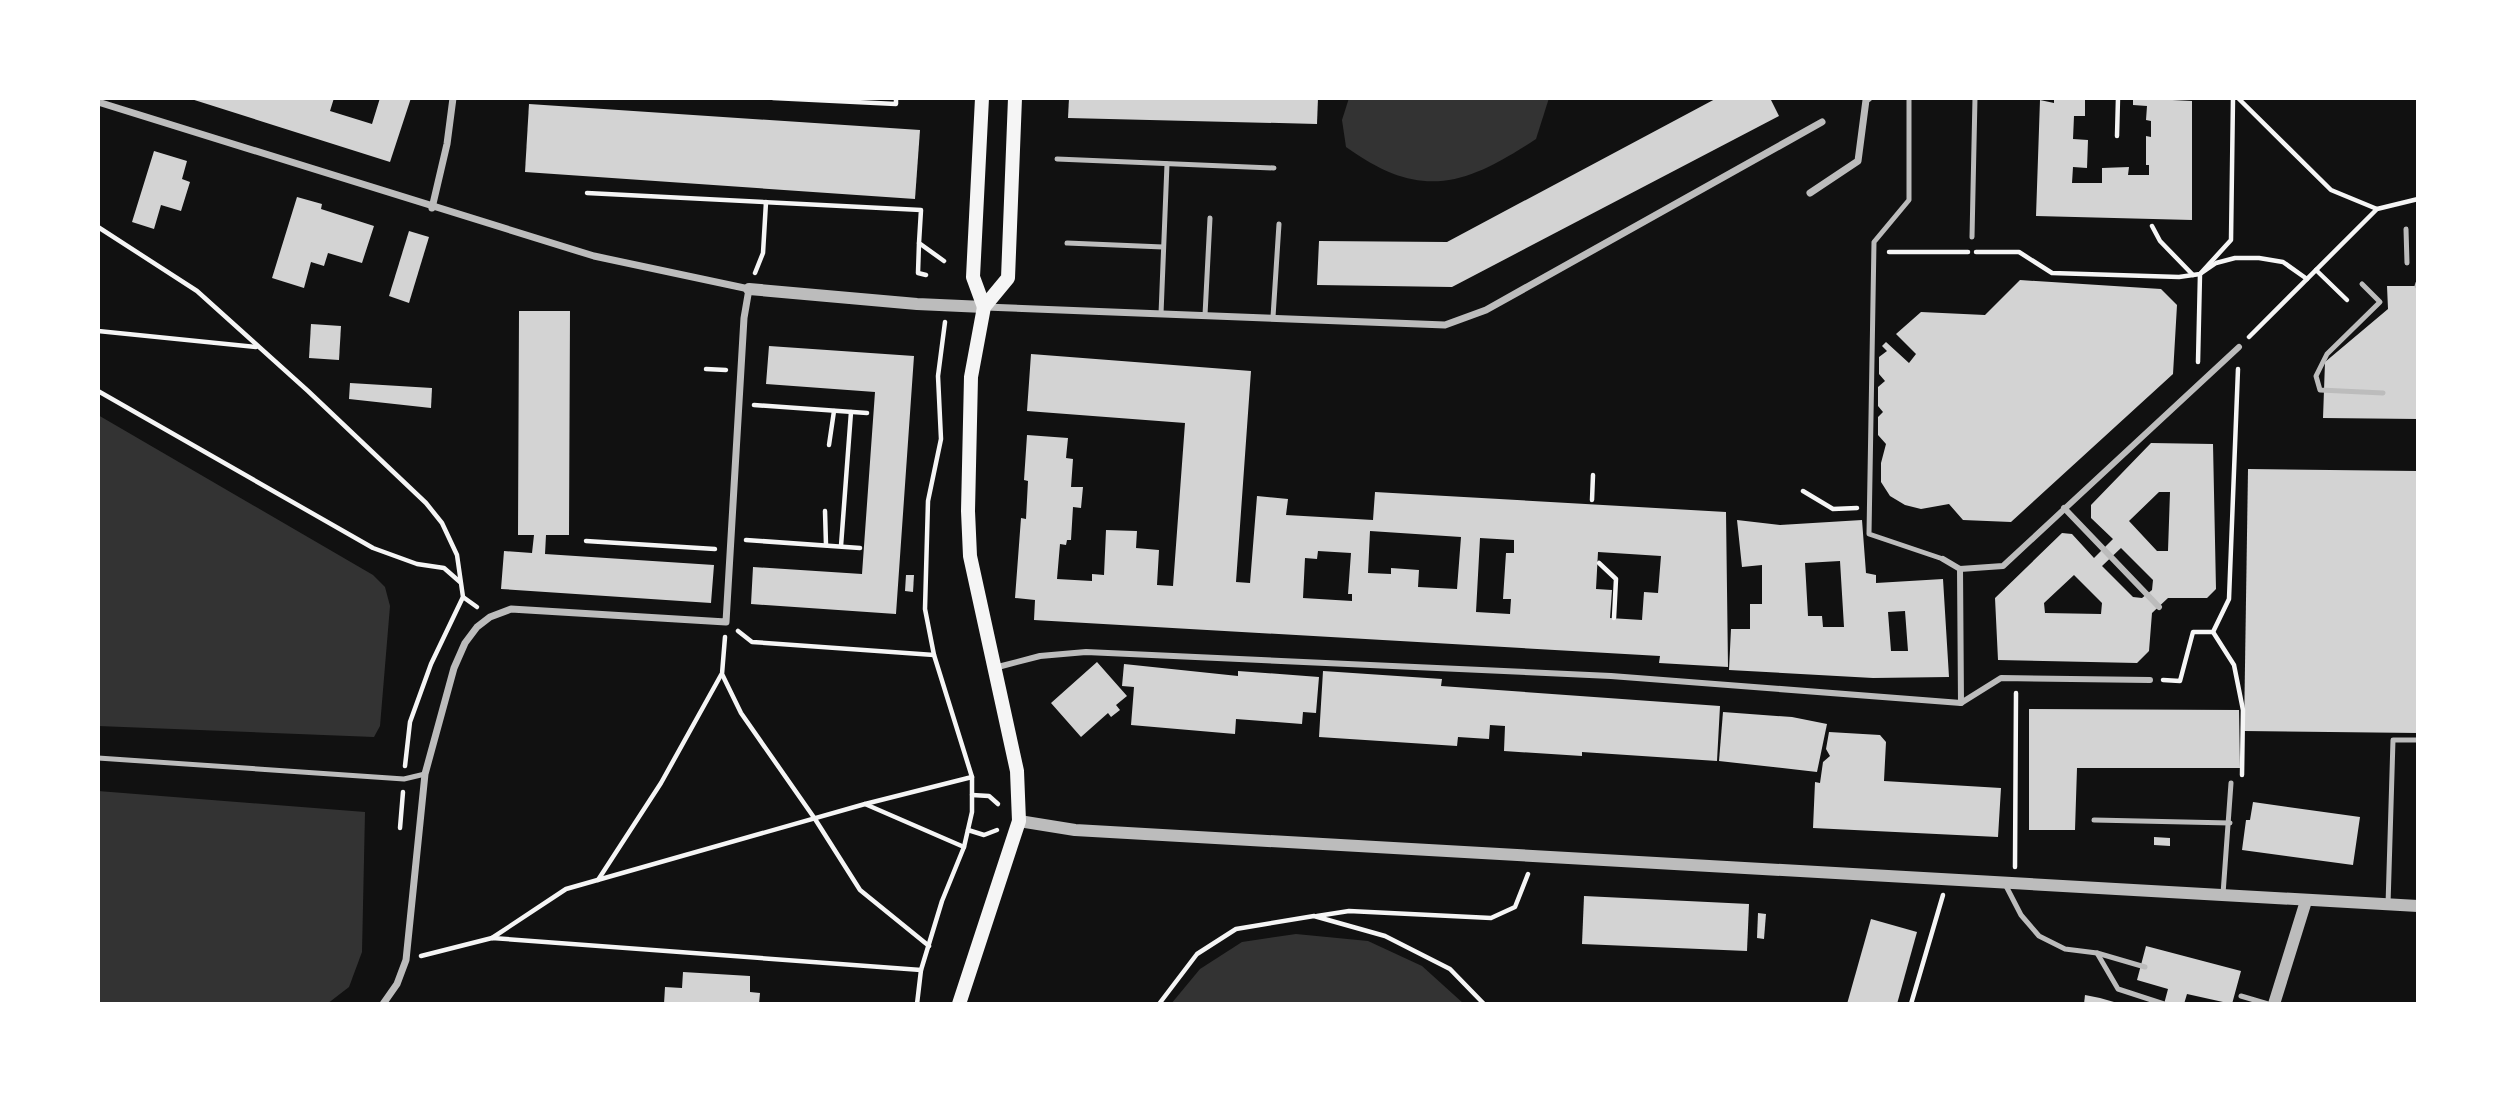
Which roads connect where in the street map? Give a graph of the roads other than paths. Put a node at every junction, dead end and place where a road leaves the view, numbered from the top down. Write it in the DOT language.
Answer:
graph roads {
  1 [pos="453,98"];
  2 [pos="982,98"];
  3 [pos="1015,98"];
  4 [pos="1909,98"];
  5 [pos="1975,98"];
  6 [pos="1867,99"];
  7 [pos="98,102"];
  8 [pos="1822,122"];
  9 [pos="1057,159"];
  10 [pos="1167,164"];
  11 [pos="1275,168"];
  12 [pos="1810,193"];
  13 [pos="432,208"];
  14 [pos="1210,218"];
  15 [pos="1279,224"];
  16 [pos="2406,229"];
  17 [pos="1972,237"];
  18 [pos="1067,243"];
  19 [pos="1163,247"];
  20 [pos="2407,263"];
  21 [pos="2362,284"];
  22 [pos="749,289"];
  23 [pos="984,307"];
  24 [pos="1161,314"];
  25 [pos="1205,315"];
  26 [pos="1273,317"];
  27 [pos="2239,347"];
  28 [pos="2383,393"];
  29 [pos="2064,508"];
  30 [pos="1943,559"];
  31 [pos="1959,569"];
  32 [pos="2159,607"];
  33 [pos="993,669"];
  34 [pos="2150,680"];
  35 [pos="1961,703"];
  36 [pos="2418,740"];
  37 [pos="98,758"];
  38 [pos="425,774"];
  39 [pos="2231,783"];
  40 [pos="2094,820"];
  41 [pos="1019,821"];
  42 [pos="2230,823"];
  43 [pos="2009,882"];
  44 [pos="2223,894"];
  45 [pos="2306,901"];
  46 [pos="2388,905"];
  47 [pos="2418,906"];
  48 [pos="2097,953"];
  49 [pos="2145,967"];
  50 [pos="2241,996"];
  51 [pos="2247,1001"];
  52 [pos="383,1004"];
  53 [pos="959,1004"];
  54 [pos="2164,1004"];
  55 [pos="2268,1004"];
  56 [pos="2274,1004"];
  1 -- 13 [label="street"];
  2 -- 23 [label="main road"];
  3 -- 23 [label="main road"];
  4 -- 30 [label="lane"];
  5 -- 17 [label="lane"];
  6 -- 12 [label="street"];
  7 -- 13 [label="street"];
  8 -- 26 [label="street"];
  9 -- 10 [label="lane"];
  10 -- 11 [label="lane"];
  10 -- 19 [label="lane"];
  13 -- 22 [label="street"];
  14 -- 25 [label="lane"];
  15 -- 26 [label="lane"];
  16 -- 20 [label="lane"];
  18 -- 19 [label="lane"];
  19 -- 24 [label="lane"];
  21 -- 28 [label="lane"];
  22 -- 23 [label="street"];
  22 -- 38 [label="street"];
  23 -- 24 [label="street"];
  23 -- 33 [label="main road"];
  24 -- 25 [label="street"];
  25 -- 26 [label="street"];
  27 -- 29 [label="street"];
  29 -- 31 [label="street"];
  29 -- 32 [label="street"];
  30 -- 31 [label="street"];
  31 -- 35 [label="street"];
  33 -- 35 [label="street"];
  33 -- 41 [label="main road"];
  34 -- 35 [label="street"];
  36 -- 46 [label="lane"];
  37 -- 38 [label="lane"];
  38 -- 52 [label="street"];
  39 -- 42 [label="lane"];
  40 -- 42 [label="lane"];
  41 -- 43 [label="street"];
  41 -- 53 [label="main road"];
  42 -- 44 [label="lane"];
  43 -- 44 [label="street"];
  43 -- 48 [label="lane"];
  44 -- 45 [label="street"];
  45 -- 46 [label="street"];
  45 -- 56 [label="street"];
  46 -- 47 [label="street"];
  48 -- 49 [label="lane"];
  48 -- 54 [label="lane"];
  50 -- 51 [label="lane"];
  51 -- 55 [label="lane"];
}
